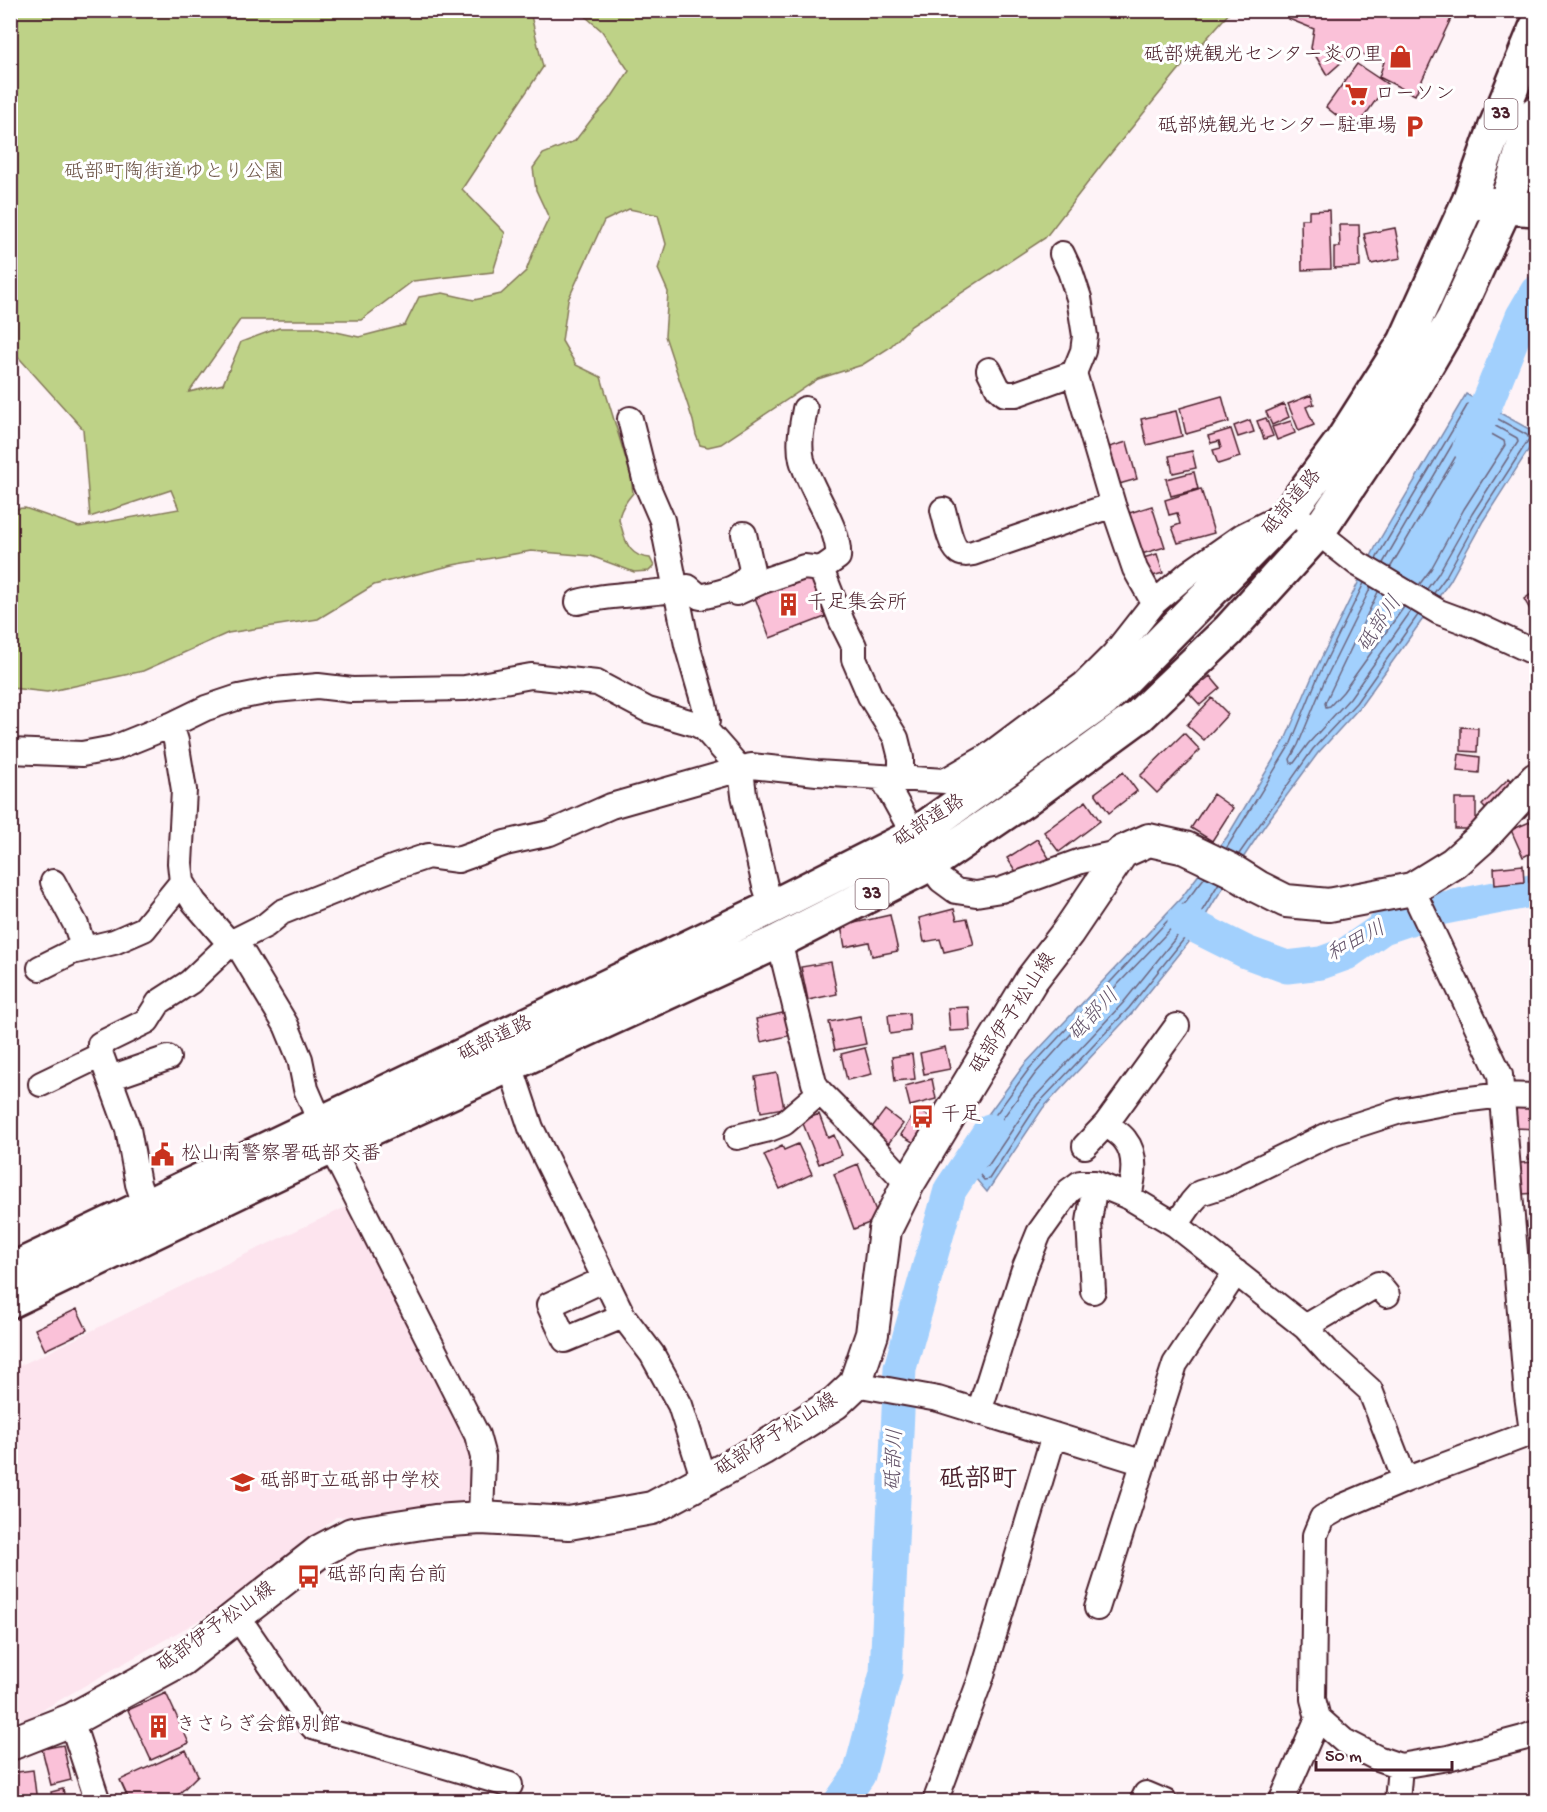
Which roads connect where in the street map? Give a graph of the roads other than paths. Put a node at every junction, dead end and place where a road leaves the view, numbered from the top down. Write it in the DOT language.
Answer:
graph roads {
  1 [pos="1536,27"];
  2 [pos="1536,113"];
  3 [pos="1469,201"];
  4 [pos="1521,208"];
  5 [pos="1062,254"];
  6 [pos="990,370"];
  7 [pos="1074,373"];
  8 [pos="805,409"];
  9 [pos="630,419"];
  10 [pos="1113,505"];
  11 [pos="943,510"];
  12 [pos="1290,511"];
  13 [pos="1318,532"];
  14 [pos="744,534"];
  15 [pos="821,569"];
  16 [pos="676,590"];
  17 [pos="578,602"];
  18 [pos="1154,603"];
  19 [pos="681,616"];
  20 [pos="1536,653"];
  21 [pos="171,725"];
  22 [pos="704,728"];
  23 [pos="10,751"];
  24 [pos="741,770"];
  25 [pos="892,777"];
  26 [pos="1536,779"];
  27 [pos="915,835"];
  28 [pos="1122,852"];
  29 [pos="930,864"];
  30 [pos="53,882"];
  31 [pos="182,882"];
  32 [pos="1418,902"];
  33 [pos="772,907"];
  34 [pos="779,941"];
  35 [pos="232,942"];
  36 [pos="84,949"];
  37 [pos="40,968"];
  38 [pos="1177,1026"];
  39 [pos="101,1055"];
  40 [pos="168,1058"];
  41 [pos="510,1065"];
  42 [pos="110,1078"];
  43 [pos="41,1084"];
  44 [pos="820,1092"];
  45 [pos="1502,1095"];
  46 [pos="1536,1096"];
  47 [pos="1106,1124"];
  48 [pos="326,1136"];
  49 [pos="737,1137"];
  50 [pos="1085,1146"];
  51 [pos="1095,1183"];
  52 [pos="908,1184"];
  53 [pos="1129,1197"];
  54 [pos="146,1207"];
  55 [pos="1176,1225"];
  56 [pos="10,1271"];
  57 [pos="1236,1272"];
  58 [pos="605,1279"];
  59 [pos="1093,1291"];
  60 [pos="1387,1295"];
  61 [pos="10,1301"];
  62 [pos="623,1316"];
  63 [pos="1305,1327"];
  64 [pos="868,1386"];
  65 [pos="979,1412"];
  66 [pos="1534,1432"];
  67 [pos="1054,1435"];
  68 [pos="1144,1463"];
  69 [pos="704,1480"];
  70 [pos="1405,1480"];
  71 [pos="481,1518"];
  72 [pos="1097,1608"];
  73 [pos="237,1616"];
  74 [pos="1318,1718"];
  75 [pos="71,1720"];
  76 [pos="1536,1733"];
  77 [pos="10,1744"];
  78 [pos="1400,1766"];
  79 [pos="510,1785"];
  80 [pos="98,1802"];
  81 [pos="935,1802"];
  82 [pos="1281,1802"];
  83 [pos="1397,1802"];
  1 -- 3 [label="highway, 砥部道路 / 33"];
  2 -- 4 [label="highway, 砥部道路 / 33"];
  3 -- 4 [label="highway"];
  3 -- 12 [label="highway, 砥部道路 / 33"];
  4 -- 13 [label="highway, 砥部道路 / 33"];
  5 -- 7 [label="street"];
  6 -- 7 [label="street"];
  7 -- 10 [label="street"];
  8 -- 15 [label="street"];
  9 -- 16 [label="street"];
  10 -- 11 [label="street"];
  10 -- 18 [label="street"];
  12 -- 13 [label="street"];
  12 -- 18 [label="street"];
  12 -- 27 [label="highway, 砥部道路 / 33"];
  13 -- 20 [label="street"];
  13 -- 29 [label="highway, 砥部道路 / 33"];
  14 -- 16 [label="street"];
  15 -- 19 [label="street"];
  15 -- 25 [label="street"];
  16 -- 17 [label="street"];
  16 -- 19 [label="street"];
  18 -- 25 [label="street"];
  19 -- 22 [label="street"];
  21 -- 22 [label="street"];
  21 -- 23 [label="street"];
  21 -- 31 [label="street"];
  22 -- 24 [label="street"];
  24 -- 25 [label="street"];
  24 -- 33 [label="street"];
  24 -- 35 [label="street"];
  25 -- 27 [label="street"];
  26 -- 32 [label="main road"];
  27 -- 29 [label="street"];
  27 -- 33 [label="highway, 砥部道路 / 33"];
  28 -- 29 [label="street"];
  28 -- 32 [label="main road"];
  28 -- 52 [label="main road, 砥部伊予松山線"];
  29 -- 34 [label="highway, 砥部道路 / 33"];
  30 -- 36 [label="street"];
  31 -- 35 [label="street"];
  31 -- 36 [label="street"];
  32 -- 45 [label="street"];
  33 -- 48 [label="highway, 砥部道路 / 33"];
  34 -- 41 [label="highway, 砥部道路 / 33"];
  34 -- 44 [label="street"];
  35 -- 39 [label="street"];
  35 -- 48 [label="street"];
  36 -- 37 [label="street"];
  38 -- 47 [label="street"];
  39 -- 42 [label="street"];
  39 -- 43 [label="street"];
  40 -- 42 [label="street"];
  41 -- 48 [label="highway, 砥部道路 / 33"];
  41 -- 58 [label="street"];
  42 -- 54 [label="street"];
  44 -- 49 [label="street"];
  44 -- 52 [label="street"];
  45 -- 46 [label="street"];
  45 -- 55 [label="street"];
  45 -- 66 [label="street"];
  47 -- 50 [label="street"];
  47 -- 53 [label="street"];
  48 -- 54 [label="highway, 砥部道路 / 33"];
  48 -- 61 [label="highway, 砥部道路 / 33"];
  48 -- 71 [label="street"];
  51 -- 53 [label="street"];
  51 -- 59 [label="street"];
  51 -- 65 [label="street"];
  52 -- 64 [label="main road, 砥部伊予松山線"];
  53 -- 55 [label="street"];
  54 -- 56 [label="highway, 砥部道路 / 33"];
  55 -- 57 [label="street"];
  57 -- 63 [label="street"];
  57 -- 68 [label="street"];
  58 -- 62 [label="street"];
  58 -- 62 [label="street"];
  60 -- 63 [label="street"];
  62 -- 69 [label="street"];
  63 -- 70 [label="street"];
  64 -- 65 [label="street"];
  64 -- 69 [label="main road, 砥部伊予松山線"];
  65 -- 67 [label="street"];
  66 -- 70 [label="street"];
  67 -- 68 [label="street"];
  67 -- 81 [label="street"];
  68 -- 72 [label="street"];
  69 -- 71 [label="main road, 砥部伊予松山線"];
  70 -- 74 [label="street"];
  71 -- 73 [label="main road, 砥部伊予松山線"];
  73 -- 75 [label="main road, 砥部伊予松山線"];
  73 -- 79 [label="street"];
  74 -- 78 [label="street"];
  74 -- 82 [label="street"];
  75 -- 77 [label="main road, 砥部伊予松山線"];
  75 -- 80 [label="street"];
  76 -- 78 [label="street"];
  78 -- 83 [label="street"];
}
